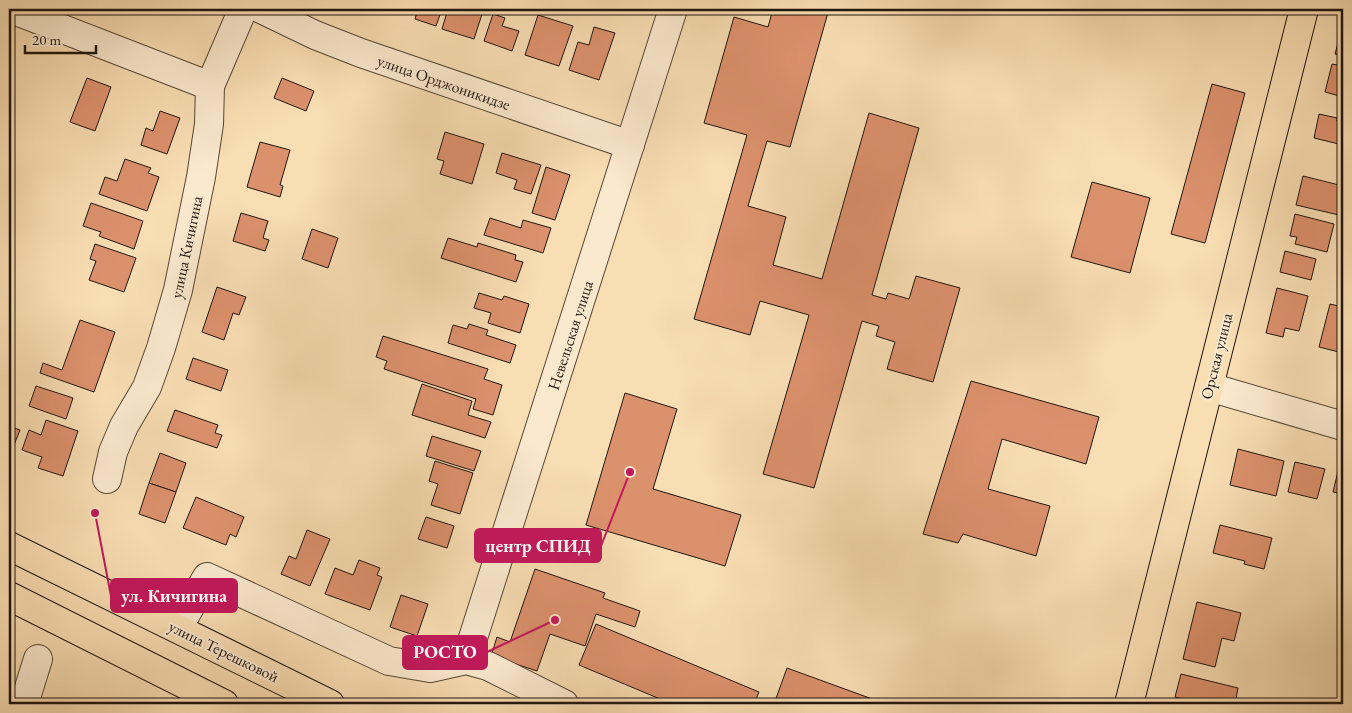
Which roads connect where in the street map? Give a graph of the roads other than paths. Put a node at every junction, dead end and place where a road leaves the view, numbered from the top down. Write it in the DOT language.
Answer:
graph roads {
  1 [pos="11,9"];
  2 [pos="244,9"];
  3 [pos="261,9"];
  4 [pos="672,9"];
  5 [pos="1304,9"];
  6 [pos="210,86"];
  7 [pos="630,146"];
  8 [pos="1209,387"];
  9 [pos="1343,426"];
  10 [pos="107,479"];
  11 [pos="9,546"];
  12 [pos="9,596"];
  13 [pos="178,628"];
  14 [pos="38,659"];
  15 [pos="466,660"];
  16 [pos="24,704"];
  17 [pos="224,704"];
  18 [pos="330,704"];
  19 [pos="564,704"];
  20 [pos="1129,704"];
  1 -- 6 [label="street"];
  2 -- 6 [label="street, улица Кичигина"];
  3 -- 7 [label="street, улица Орджоникидзе"];
  4 -- 7 [label="street, Невельская улица"];
  5 -- 8 [label="main road, Орская улица"];
  6 -- 10 [label="street, улица Кичигина"];
  7 -- 15 [label="street, Невельская улица"];
  8 -- 9 [label="street"];
  8 -- 20 [label="main road, Орская улица"];
  11 -- 13 [label="main road, улица Терешковой"];
  12 -- 17 [label="main road"];
  13 -- 15 [label="street"];
  13 -- 18 [label="main road, улица Терешковой"];
  14 -- 16 [label="street"];
  15 -- 19 [label="street"];
}
